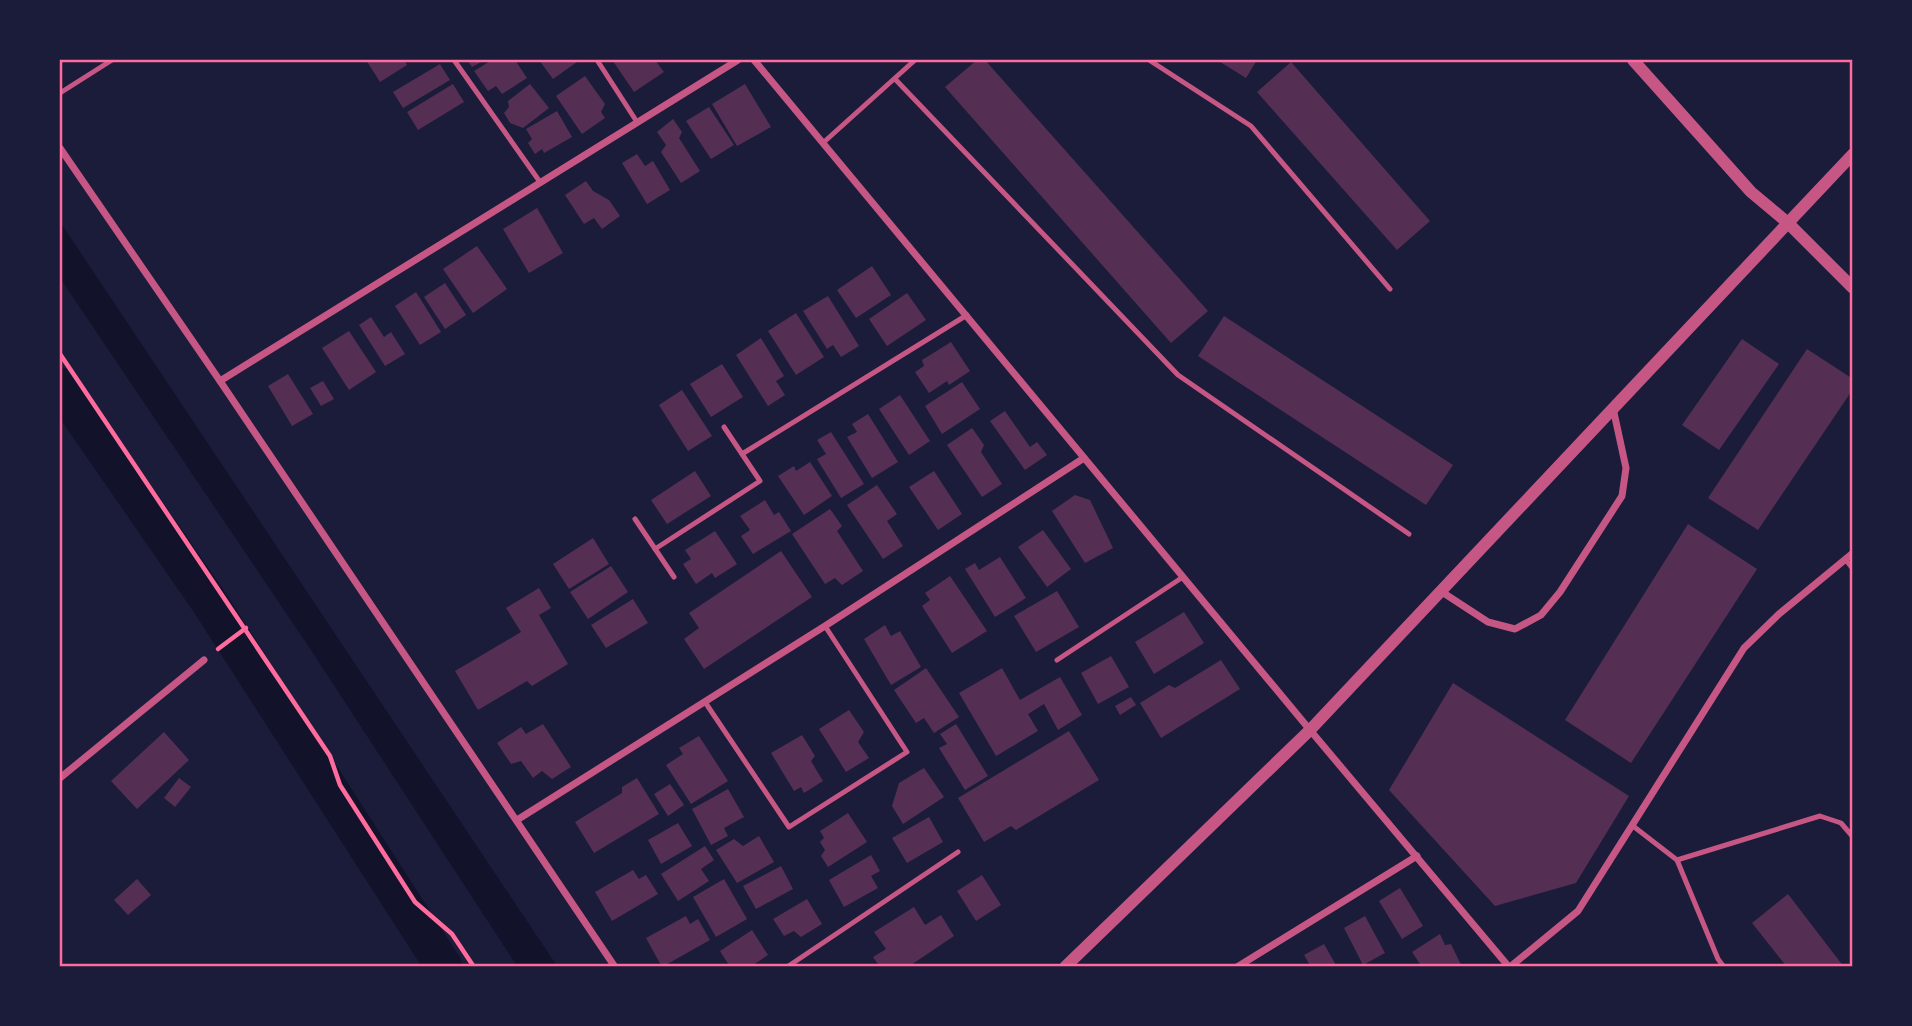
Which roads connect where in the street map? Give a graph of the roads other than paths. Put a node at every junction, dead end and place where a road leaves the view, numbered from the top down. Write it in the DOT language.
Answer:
graph roads {
  1 [pos="112,60"];
  2 [pos="454,60"];
  3 [pos="597,60"];
  4 [pos="738,60"];
  5 [pos="754,60"];
  6 [pos="915,60"];
  7 [pos="1149,60"];
  8 [pos="1633,60"];
  9 [pos="895,79"];
  10 [pos="60,93"];
  11 [pos="637,122"];
  12 [pos="824,142"];
  13 [pos="60,148"];
  14 [pos="1853,155"];
  15 [pos="540,182"];
  16 [pos="1788,223"];
  17 [pos="1390,289"];
  18 [pos="1853,289"];
  19 [pos="967,315"];
  20 [pos="220,381"];
  21 [pos="1613,408"];
  22 [pos="724,426"];
  23 [pos="742,454"];
  24 [pos="1084,458"];
  25 [pos="635,519"];
  26 [pos="1409,534"];
  27 [pos="655,549"];
  28 [pos="1853,553"];
  29 [pos="1845,559"];
  30 [pos="1853,569"];
  31 [pos="674,577"];
  32 [pos="1183,578"];
  33 [pos="1442,592"];
  34 [pos="825,626"];
  35 [pos="204,660"];
  36 [pos="1057,660"];
  37 [pos="705,702"];
  38 [pos="1310,730"];
  39 [pos="60,778"];
  40 [pos="517,820"];
  41 [pos="1633,826"];
  42 [pos="1853,837"];
  43 [pos="957,852"];
  44 [pos="1417,856"];
  45 [pos="1677,860"];
  46 [pos="615,967"];
  47 [pos="787,967"];
  48 [pos="1065,967"];
  49 [pos="1237,967"];
  50 [pos="1510,967"];
  51 [pos="1724,967"];
  1 -- 10 [label="lane"];
  2 -- 15 [label="lane"];
  3 -- 11 [label="lane"];
  4 -- 11 [label="street"];
  5 -- 12 [label="street"];
  6 -- 9 [label="lane"];
  7 -- 17 [label="lane"];
  8 -- 16 [label="street"];
  9 -- 12 [label="lane"];
  9 -- 26 [label="lane"];
  11 -- 15 [label="street"];
  12 -- 19 [label="street"];
  13 -- 20 [label="street"];
  14 -- 16 [label="street"];
  15 -- 20 [label="street"];
  16 -- 18 [label="street"];
  16 -- 21 [label="street"];
  19 -- 23 [label="lane"];
  19 -- 24 [label="street"];
  20 -- 40 [label="street"];
  21 -- 33 [label="street"];
  21 -- 33 [label="street"];
  22 -- 23 [label="lane"];
  23 -- 27 [label="lane"];
  24 -- 32 [label="street"];
  24 -- 34 [label="street"];
  25 -- 27 [label="lane"];
  27 -- 31 [label="lane"];
  28 -- 29 [label="street"];
  29 -- 30 [label="lane"];
  29 -- 41 [label="street"];
  32 -- 36 [label="lane"];
  32 -- 38 [label="street"];
  33 -- 38 [label="street"];
  34 -- 37 [label="street"];
  34 -- 37 [label="lane"];
  35 -- 39 [label="street"];
  37 -- 40 [label="street"];
  38 -- 44 [label="street"];
  38 -- 48 [label="street"];
  40 -- 46 [label="street"];
  41 -- 45 [label="lane"];
  41 -- 50 [label="street"];
  42 -- 45 [label="lane"];
  43 -- 47 [label="lane"];
  44 -- 49 [label="street"];
  44 -- 50 [label="street"];
  45 -- 51 [label="lane"];
}
